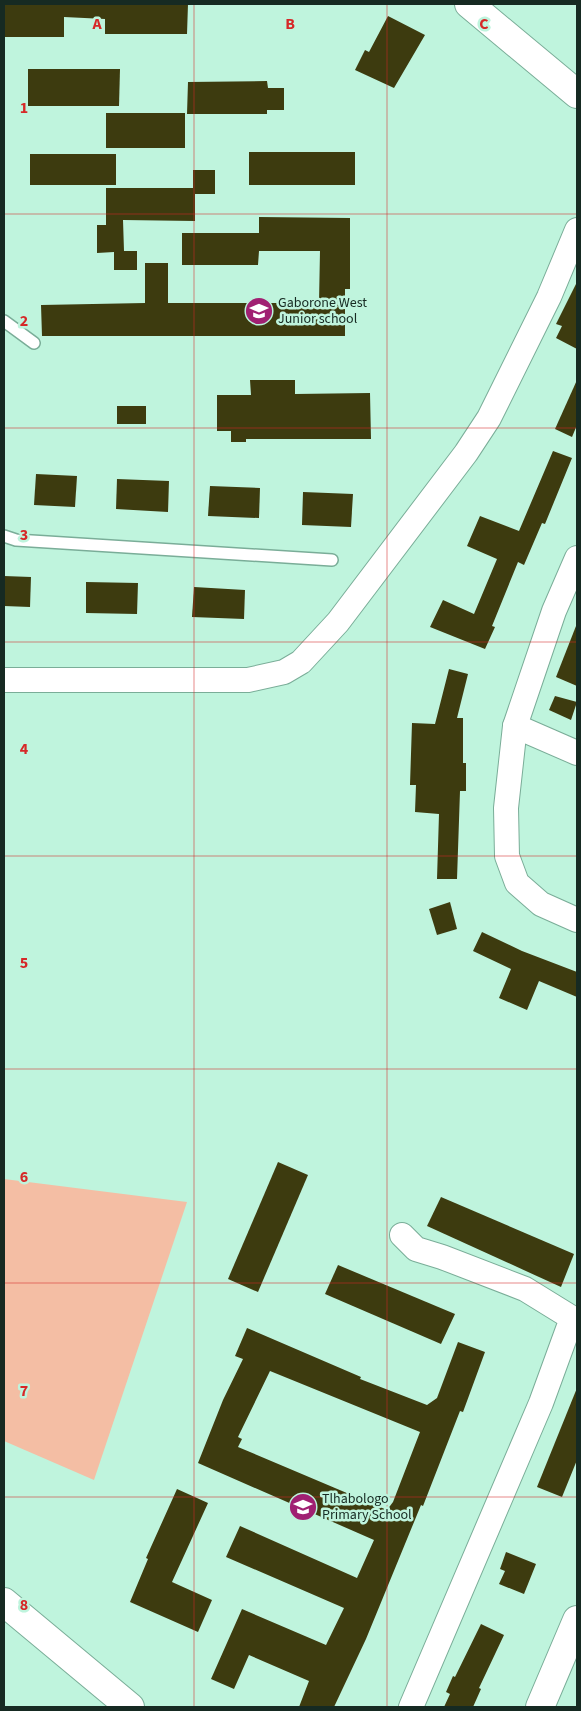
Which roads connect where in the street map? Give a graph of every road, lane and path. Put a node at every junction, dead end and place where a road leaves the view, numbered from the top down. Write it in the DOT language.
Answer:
graph roads {
  1 [pos="469,4"];
  2 [pos="577,94"];
  3 [pos="577,230"];
  4 [pos="4,321"];
  5 [pos="34,343"];
  6 [pos="4,536"];
  7 [pos="577,558"];
  8 [pos="332,560"];
  9 [pos="4,680"];
  10 [pos="515,726"];
  11 [pos="577,753"];
  12 [pos="577,920"];
  13 [pos="402,1236"];
  14 [pos="4,1602"];
  15 [pos="575,1631"];
  16 [pos="130,1707"];
  17 [pos="411,1707"];
  18 [pos="540,1707"];
  1 -- 2 [label="street"];
  3 -- 9 [label="street"];
  4 -- 5 [label="lane"];
  6 -- 8 [label="lane"];
  7 -- 10 [label="street"];
  10 -- 11 [label="street"];
  10 -- 12 [label="street"];
  13 -- 17 [label="street"];
  14 -- 16 [label="street"];
  15 -- 18 [label="street"];
}
